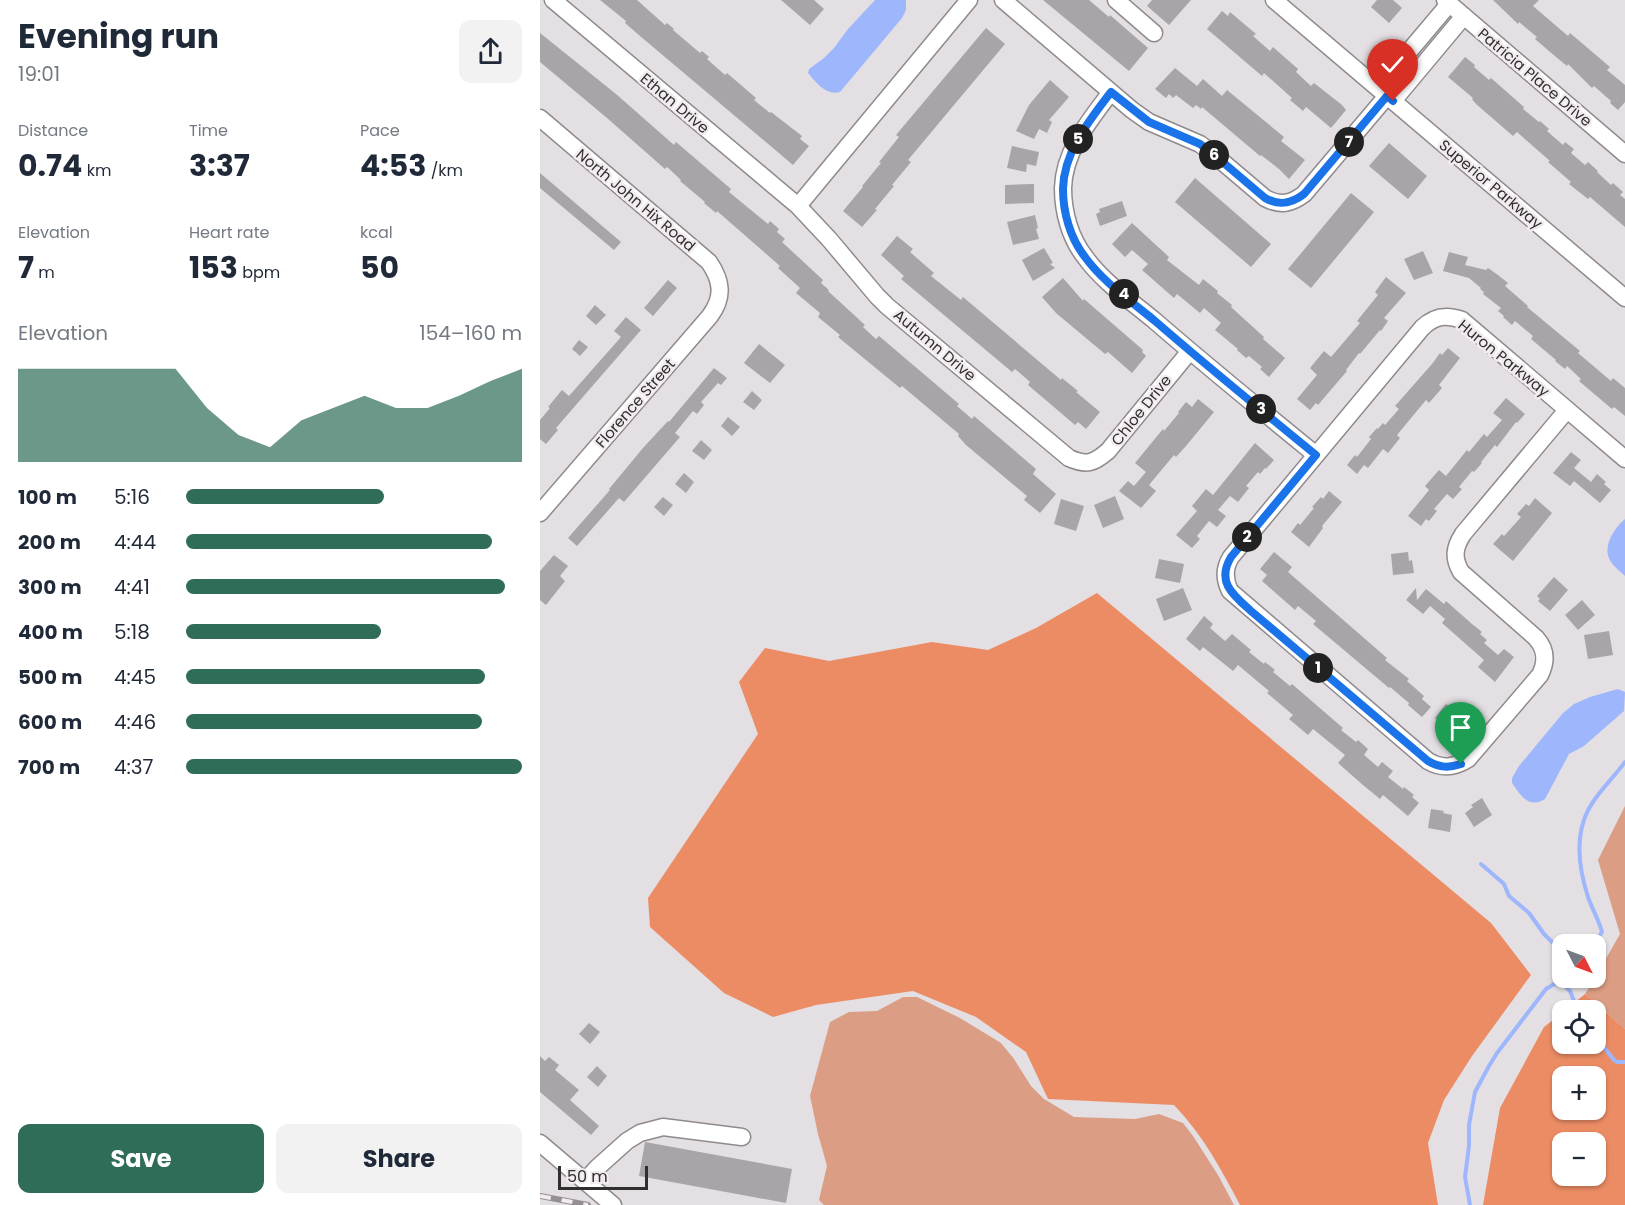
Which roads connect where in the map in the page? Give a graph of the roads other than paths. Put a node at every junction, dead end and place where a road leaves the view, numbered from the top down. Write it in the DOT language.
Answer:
graph roads {
  1 [pos="553,0"];
  2 [pos="969,0"];
  3 [pos="1003,0"];
  4 [pos="1274,0"];
  5 [pos="1447,2"];
  6 [pos="1126,3"];
  7 [pos="1464,16"];
  8 [pos="1154,33"];
  9 [pos="1111,92"];
  10 [pos="1386,95"];
  11 [pos="540,118"];
  12 [pos="1625,154"];
  13 [pos="798,206"];
  14 [pos="720,289"];
  15 [pos="1625,298"];
  16 [pos="1190,351"];
  17 [pos="1567,410"];
  18 [pos="1316,455"];
  19 [pos="1625,459"];
  20 [pos="1088,463"];
  21 [pos="540,513"];
  22 [pos="742,1137"];
  23 [pos="540,1143"];
  24 [pos="585,1181"];
  25 [pos="613,1205"];
  1 -- 13 [label="street, Ethan Drive"];
  2 -- 13 [label="street"];
  3 -- 9 [label="street"];
  4 -- 10 [label="street, Superior Parkway"];
  5 -- 7 [label="street, Patricia Place Drive"];
  5 -- 10 [label="street"];
  6 -- 8 [label="street"];
  7 -- 10 [label="street"];
  7 -- 12 [label="street, Patricia Place Drive"];
  9 -- 10 [label="street"];
  9 -- 16 [label="street"];
  10 -- 15 [label="street, Superior Parkway"];
  11 -- 14 [label="street, North John Hix Road"];
  13 -- 20 [label="street, Autumn Drive"];
  14 -- 21 [label="street, Florence Street"];
  16 -- 18 [label="street"];
  16 -- 20 [label="street, Chloe Drive"];
  17 -- 18 [label="street, Huron Parkway"];
  17 -- 18 [label="street, Huron Parkway"];
  17 -- 19 [label="street, Huron Parkway"];
  22 -- 24 [label="street"];
  23 -- 24 [label="street"];
  24 -- 25 [label="street"];
}
